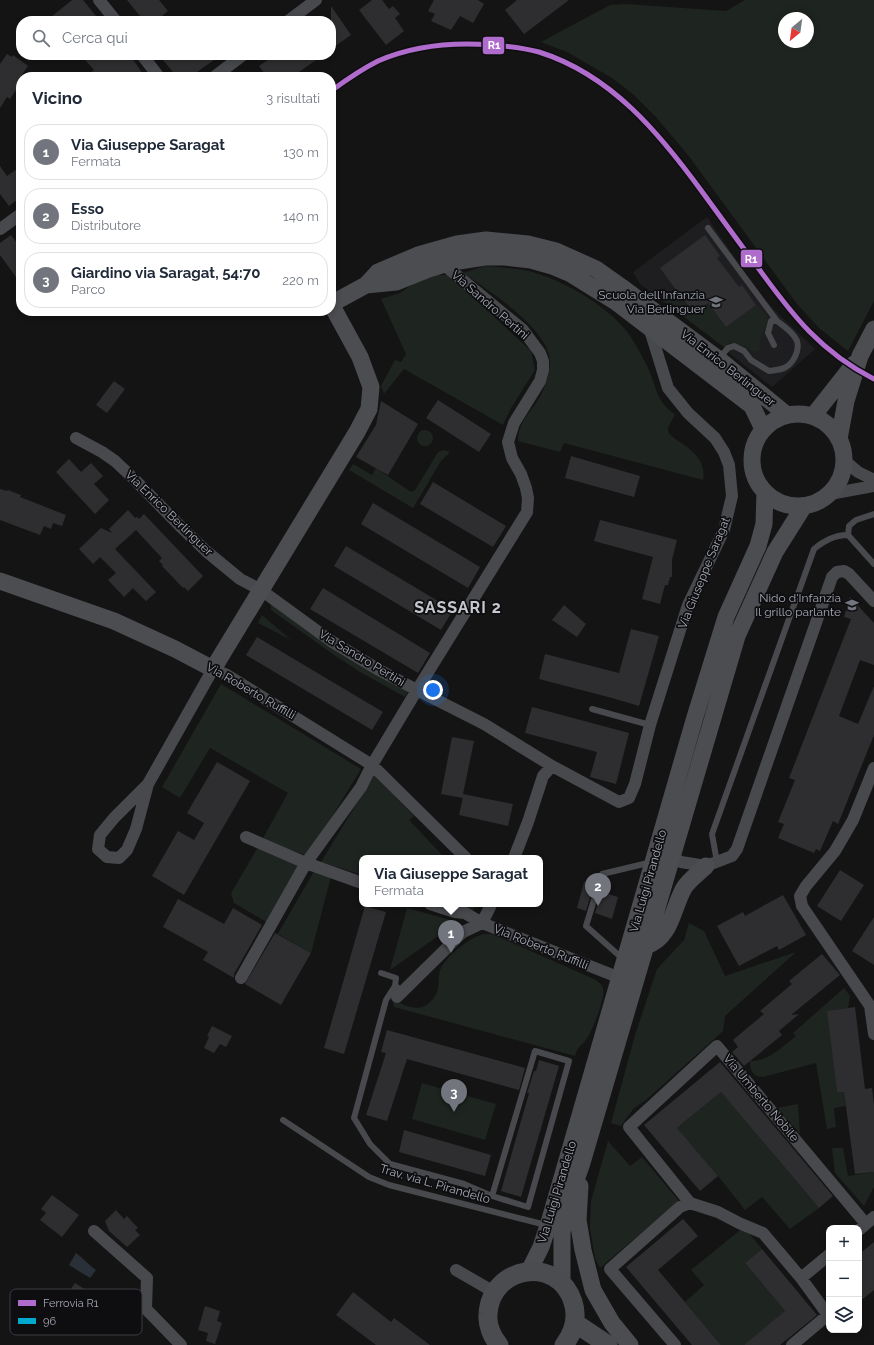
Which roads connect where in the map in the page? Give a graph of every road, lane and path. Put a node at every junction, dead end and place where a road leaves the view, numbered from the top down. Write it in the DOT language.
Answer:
graph roads {
  1 [pos="99,0"];
  2 [pos="316,0"];
  3 [pos="112,16"];
  4 [pos="295,16"];
  5 [pos="146,60"];
  6 [pos="236,60"];
  7 [pos="155,72"];
  8 [pos="221,72"];
  9 [pos="16,217"];
  10 [pos="0,228"];
  11 [pos="708,228"];
  12 [pos="443,264"];
  13 [pos="366,285"];
  14 [pos="336,301"];
  15 [pos="336,313"];
  16 [pos="777,321"];
  17 [pos="649,327"];
  18 [pos="874,329"];
  19 [pos="774,345"];
  20 [pos="860,356"];
  21 [pos="721,361"];
  22 [pos="787,415"];
  23 [pos="813,416"];
  24 [pos="763,429"];
  25 [pos="76,438"];
  26 [pos="839,439"];
  27 [pos="844,460"];
  28 [pos="874,480"];
  29 [pos="874,486"];
  30 [pos="765,492"];
  31 [pos="830,494"];
  32 [pos="804,506"];
  33 [pos="874,514"];
  34 [pos="848,536"];
  35 [pos="874,564"];
  36 [pos="0,581"];
  37 [pos="261,590"];
  38 [pos="874,601"];
  39 [pos="213,669"];
  40 [pos="417,690"];
  41 [pos="592,709"];
  42 [pos="650,724"];
  43 [pos="372,765"];
  44 [pos="552,766"];
  45 [pos="874,768"];
  46 [pos="148,784"];
  47 [pos="246,837"];
  48 [pos="463,855"];
  49 [pos="515,855"];
  50 [pos="672,857"];
  51 [pos="653,862"];
  52 [pos="306,863"];
  53 [pos="711,864"];
  54 [pos="359,882"];
  55 [pos="439,907"];
  56 [pos="490,907"];
  57 [pos="482,923"];
  58 [pos="646,946"];
  59 [pos="625,961"];
  60 [pos="380,973"];
  61 [pos="241,978"];
  62 [pos="620,978"];
  63 [pos="399,991"];
  64 [pos="874,1034"];
  65 [pos="283,1120"];
  66 [pos="581,1166"];
  67 [pos="492,1196"];
  68 [pos="690,1203"];
  69 [pos="866,1223"];
  70 [pos="548,1226"];
  71 [pos="94,1231"];
  72 [pos="826,1257"];
  73 [pos="456,1270"];
  74 [pos="530,1271"];
  75 [pos="801,1278"];
  76 [pos="562,1283"];
  77 [pos="494,1292"];
  78 [pos="575,1323"];
  79 [pos="495,1341"];
  80 [pos="181,1345"];
  81 [pos="564,1345"];
  82 [pos="608,1345"];
  83 [pos="630,1345"];
  84 [pos="675,1345"];
  85 [pos="792,1345"];
  1 -- 3 [label="street"];
  2 -- 4 [label="street"];
  5 -- 7 [label="street"];
  6 -- 8 [label="street"];
  9 -- 10 [label="street"];
  11 -- 16 [label="lane"];
  12 -- 13 [label="main road, Via Enrico Berlinguer"];
  12 -- 17 [label="main road, Via Enrico Berlinguer"];
  12 -- 40 [label="street, Via Sandro Pertini"];
  13 -- 14 [label="main road, Via Enrico Berlinguer"];
  13 -- 21 [label="main road, Via Enrico Berlinguer"];
  15 -- 37 [label="main road"];
  16 -- 19 [label="lane"];
  16 -- 21 [label="lane"];
  17 -- 24 [label="main road, Via Enrico Berlinguer"];
  17 -- 42 [label="street, Via Giuseppe Saragat"];
  18 -- 20 [label="main road"];
  20 -- 23 [label="main road"];
  20 -- 26 [label="main road"];
  21 -- 22 [label="main road, Via Enrico Berlinguer"];
  22 -- 23 [label="main road"];
  22 -- 24 [label="main road"];
  23 -- 26 [label="main road"];
  24 -- 30 [label="main road"];
  25 -- 37 [label="street, Via Enrico Berlinguer"];
  26 -- 27 [label="main road"];
  27 -- 28 [label="street"];
  27 -- 31 [label="main road"];
  29 -- 31 [label="street"];
  30 -- 32 [label="main road"];
  30 -- 51 [label="main road, Via Luigi Pirandello"];
  31 -- 32 [label="main road"];
  32 -- 50 [label="main road, Via Luigi Pirandello"];
  33 -- 34 [label="lane"];
  34 -- 35 [label="lane"];
  34 -- 53 [label="lane"];
  36 -- 39 [label="main road, Via Roberto Ruffilli"];
  37 -- 39 [label="main road"];
  37 -- 40 [label="street, Via Sandro Pertini"];
  38 -- 53 [label="street"];
  39 -- 43 [label="street, Via Roberto Ruffilli"];
  39 -- 46 [label="street"];
  40 -- 43 [label="street"];
  40 -- 44 [label="street"];
  41 -- 42 [label="lane"];
  42 -- 44 [label="street, Via Giuseppe Saragat"];
  43 -- 48 [label="street, Via Roberto Ruffilli"];
  43 -- 52 [label="street"];
  44 -- 49 [label="street"];
  45 -- 64 [label="street"];
  46 -- 46 [label="street"];
  47 -- 52 [label="street"];
  50 -- 53 [label="street, Via Luigi Pirandello"];
  50 -- 58 [label="main road, Via Luigi Pirandello"];
  51 -- 59 [label="main road, Via Luigi Pirandello"];
  51 -- 59 [label="lane"];
  52 -- 54 [label="street"];
  52 -- 61 [label="street"];
  53 -- 58 [label="main road"];
  55 -- 57 [label="street"];
  56 -- 57 [label="street, Via Roberto Ruffilli"];
  57 -- 62 [label="street, Via Roberto Ruffilli"];
  57 -- 63 [label="street"];
  58 -- 66 [label="main road, Via Luigi Pirandello"];
  59 -- 62 [label="main road, Via Luigi Pirandello"];
  60 -- 63 [label="lane"];
  62 -- 70 [label="main road, Via Luigi Pirandello"];
  63 -- 67 [label="lane"];
  65 -- 70 [label="lane, Trav. via L. Pirandello"];
  66 -- 76 [label="main road, Via Luigi Pirandello"];
  66 -- 83 [label="main road"];
  67 -- 67 [label="lane"];
  68 -- 69 [label="street, Via Umberto Nobile"];
  68 -- 75 [label="street"];
  68 -- 84 [label="street"];
  70 -- 74 [label="main road, Via Luigi Pirandello"];
  71 -- 80 [label="street"];
  72 -- 75 [label="street"];
  73 -- 77 [label="street"];
  74 -- 76 [label="main road"];
  74 -- 77 [label="main road"];
  75 -- 85 [label="street"];
  76 -- 78 [label="main road"];
  77 -- 79 [label="main road"];
  78 -- 81 [label="main road"];
  78 -- 82 [label="main road"];
}
